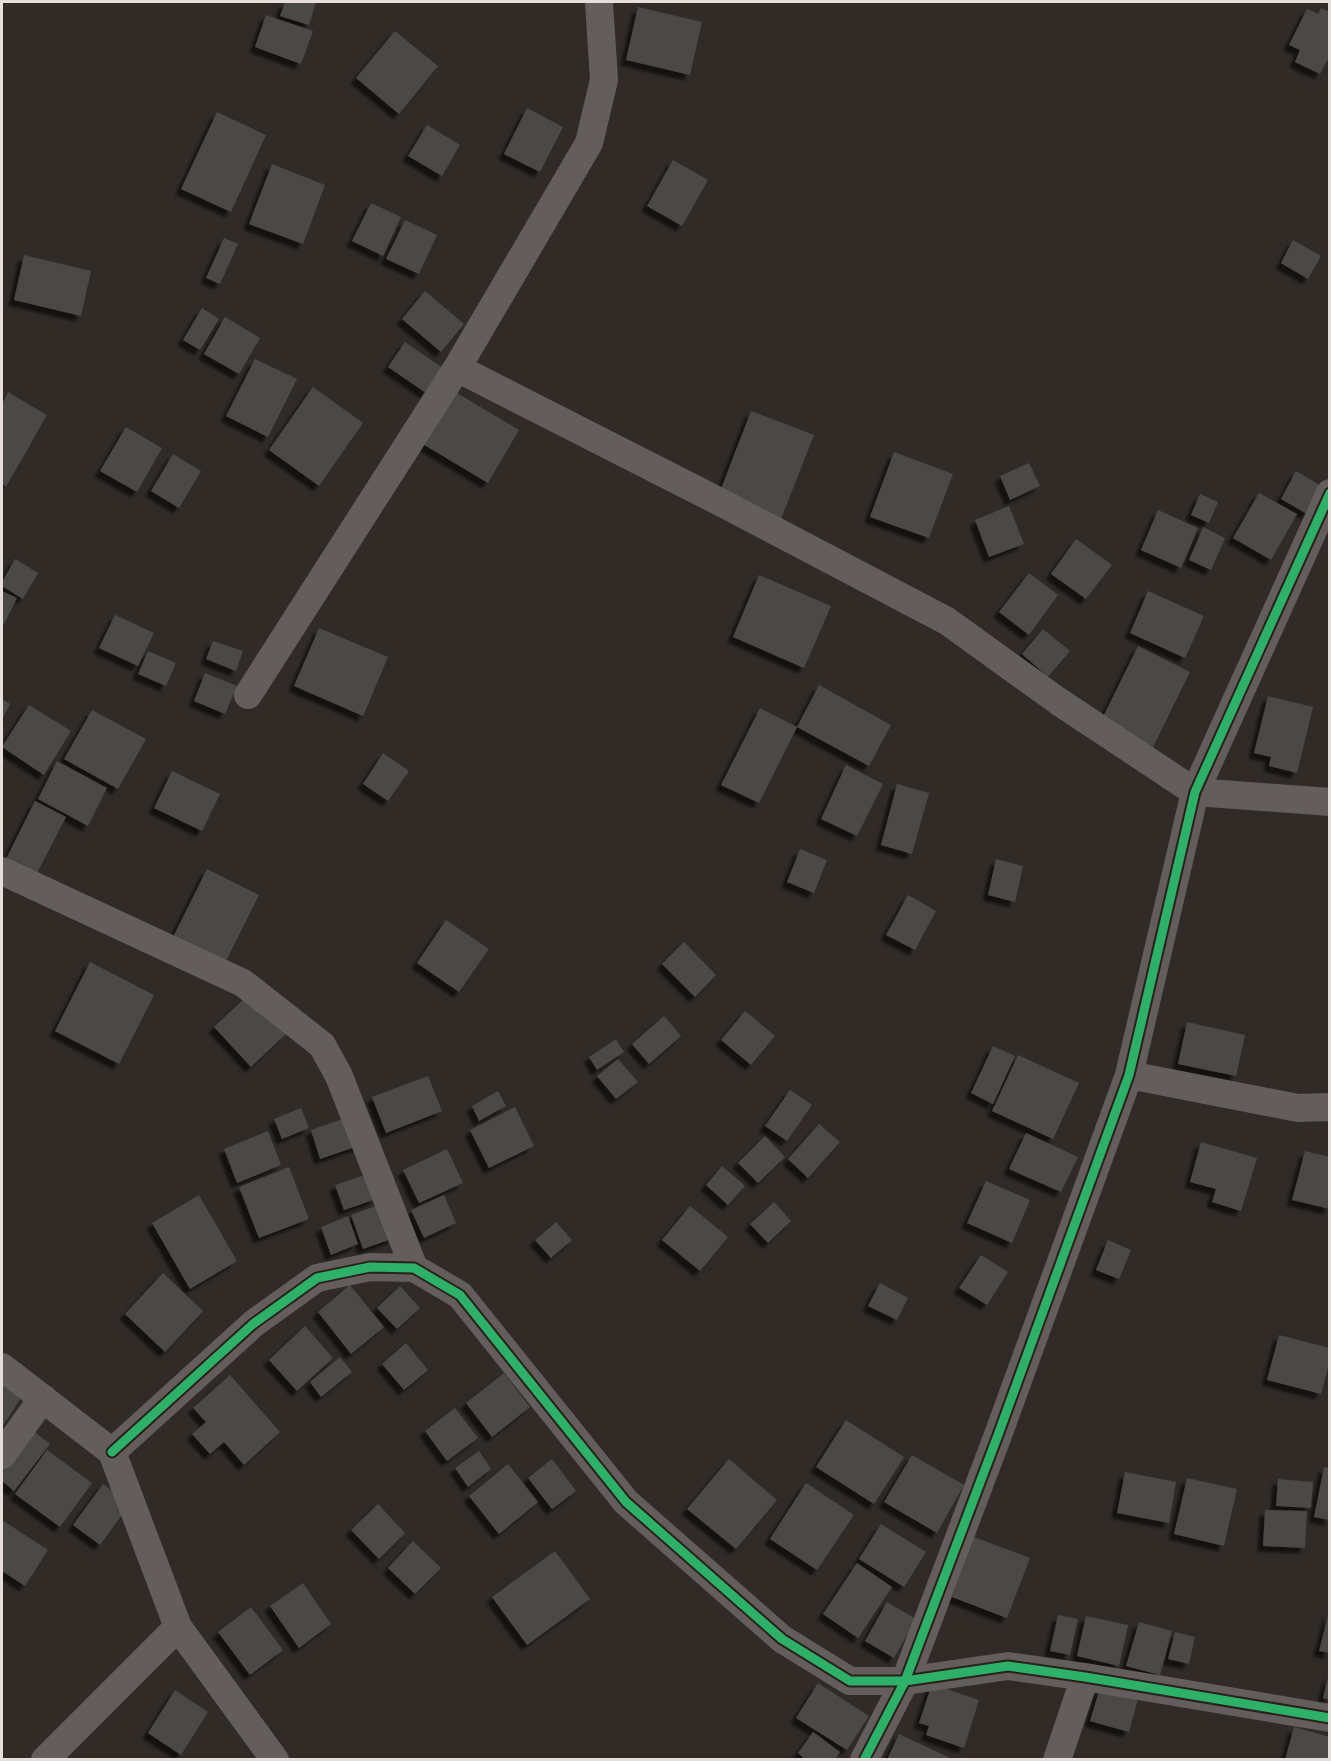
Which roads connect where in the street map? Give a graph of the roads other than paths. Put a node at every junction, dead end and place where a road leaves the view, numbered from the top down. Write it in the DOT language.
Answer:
graph roads {
  1 [pos="599,2"];
  2 [pos="457,368"];
  3 [pos="1329,493"];
  4 [pos="248,695"];
  5 [pos="1195,792"];
  6 [pos="1329,802"];
  7 [pos="2,870"];
  8 [pos="1130,1075"];
  9 [pos="1329,1107"];
  10 [pos="414,1268"];
  11 [pos="2,1367"];
  12 [pos="43,1398"];
  13 [pos="112,1452"];
  14 [pos="2,1455"];
  15 [pos="178,1627"];
  16 [pos="1084,1677"];
  17 [pos="904,1682"];
  18 [pos="1329,1718"];
  19 [pos="45,1760"];
  20 [pos="274,1760"];
  21 [pos="864,1760"];
  22 [pos="1057,1760"];
  1 -- 2 [label="street"];
  2 -- 4 [label="street"];
  2 -- 5 [label="street"];
  3 -- 5 [label="street"];
  5 -- 6 [label="street"];
  5 -- 8 [label="street"];
  7 -- 10 [label="street"];
  8 -- 9 [label="street"];
  8 -- 17 [label="street"];
  10 -- 13 [label="street"];
  10 -- 17 [label="street"];
  11 -- 12 [label="street"];
  12 -- 13 [label="street"];
  12 -- 14 [label="street"];
  13 -- 15 [label="street"];
  15 -- 19 [label="street"];
  15 -- 20 [label="street"];
  16 -- 17 [label="street"];
  16 -- 18 [label="street"];
  16 -- 22 [label="street"];
  17 -- 21 [label="street"];
}
